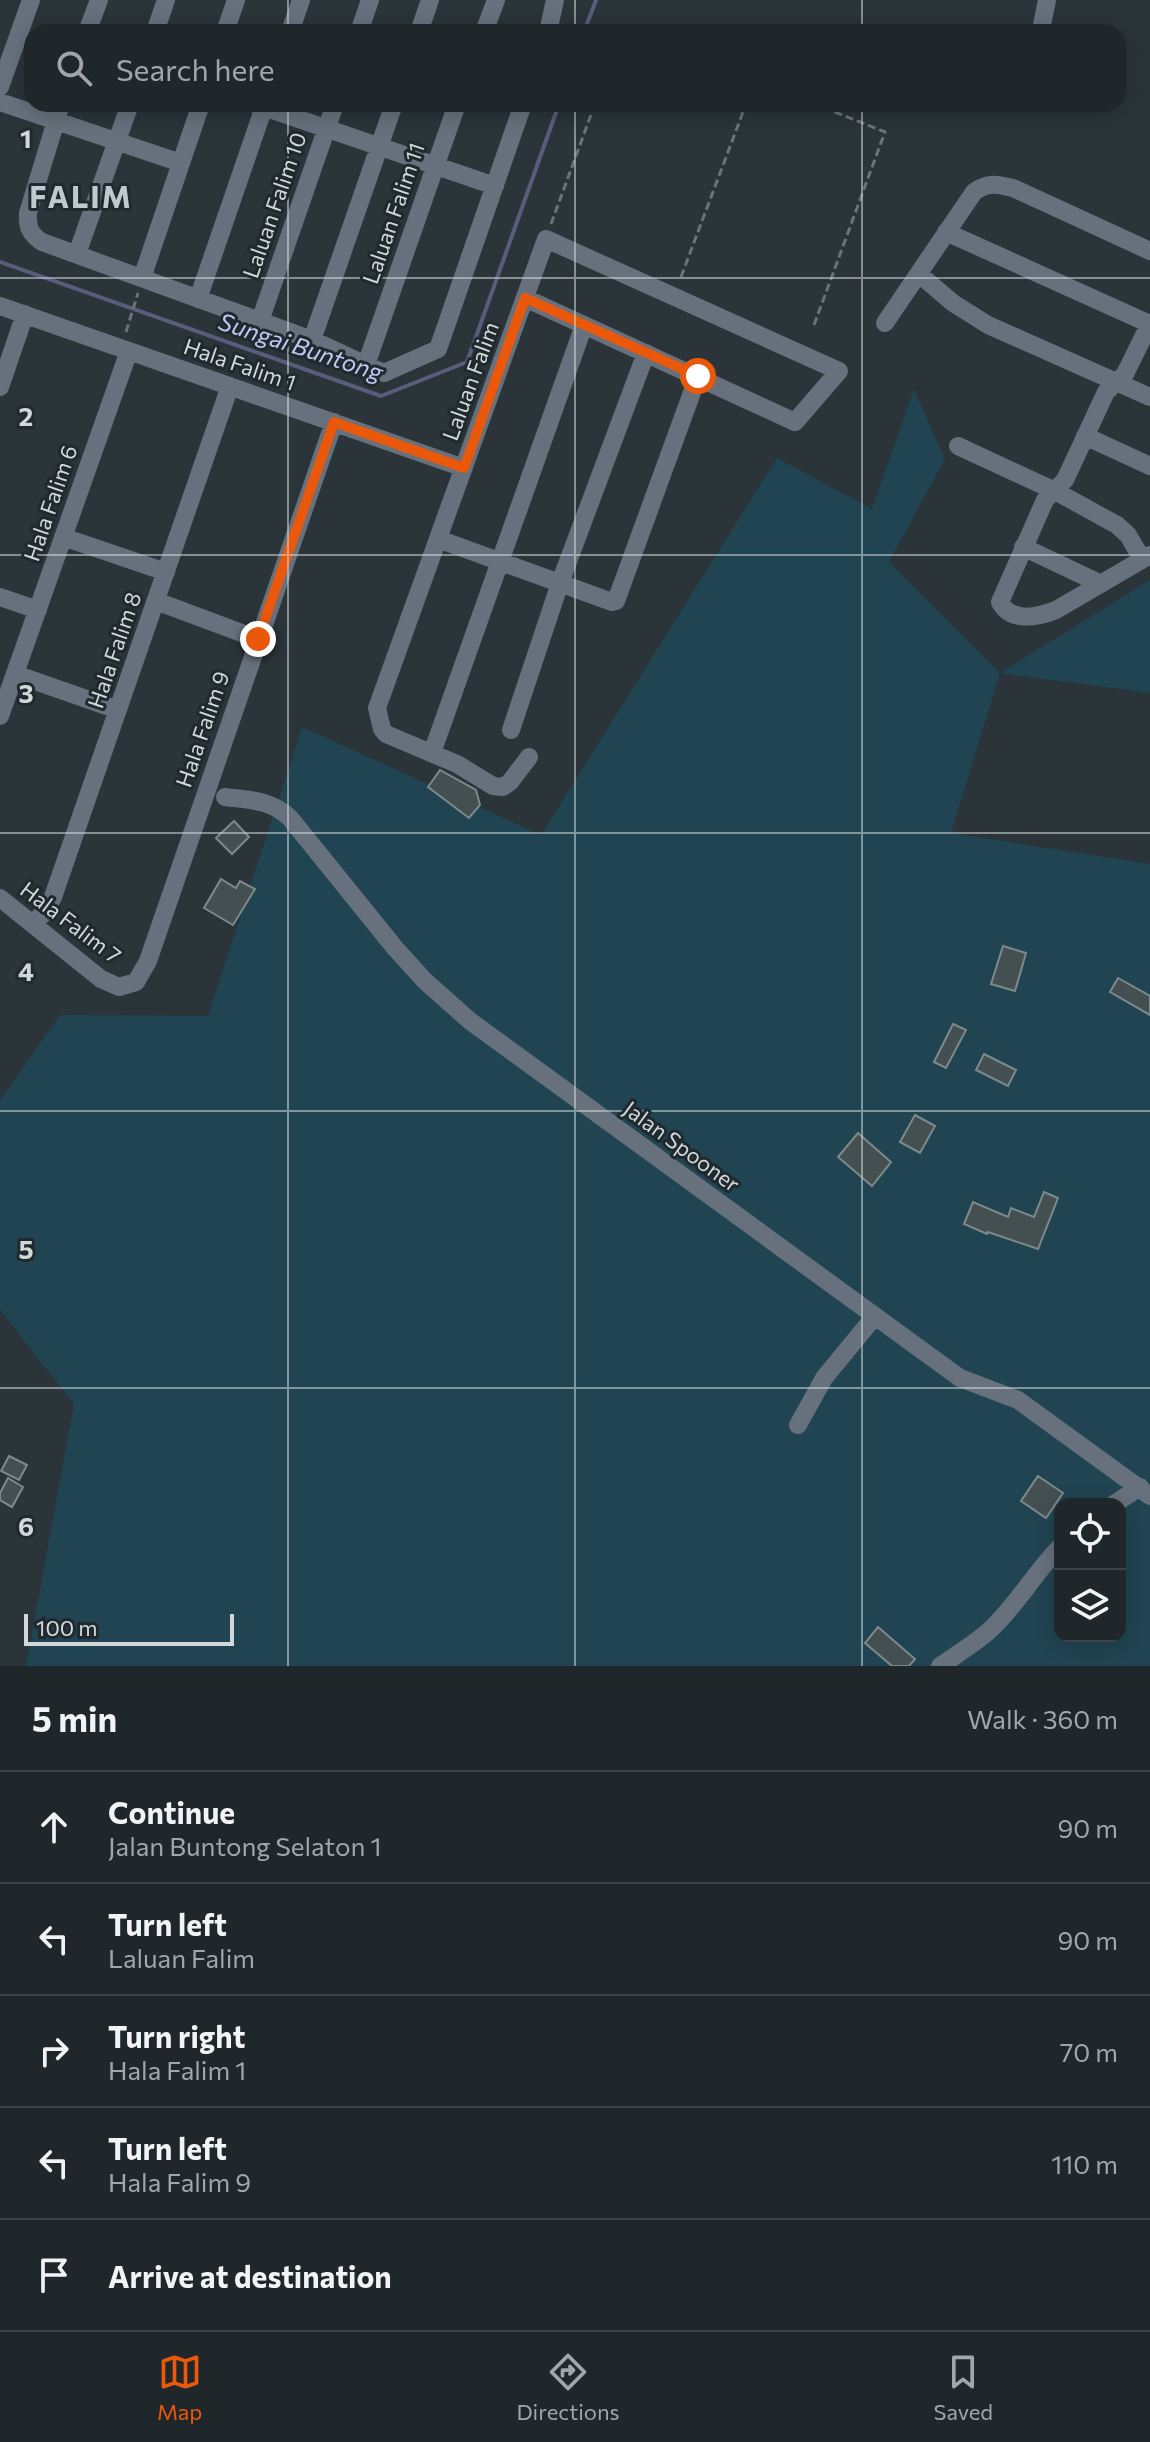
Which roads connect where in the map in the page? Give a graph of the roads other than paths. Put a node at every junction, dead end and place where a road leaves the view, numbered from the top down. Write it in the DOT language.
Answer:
graph roads {
  1 [pos="31,0"];
  2 [pos="99,0"];
  3 [pos="166,0"];
  4 [pos="236,0"];
  5 [pos="301,0"];
  6 [pos="370,0"];
  7 [pos="430,0"];
  8 [pos="496,0"];
  9 [pos="555,0"];
  10 [pos="1047,0"];
  11 [pos="90,24"];
  12 [pos="158,24"];
  13 [pos="228,24"];
  14 [pos="293,24"];
  15 [pos="362,24"];
  16 [pos="422,24"];
  17 [pos="487,24"];
  18 [pos="550,24"];
  19 [pos="1042,24"];
  20 [pos="0,87"];
  21 [pos="0,102"];
  22 [pos="24,106"];
  23 [pos="58,112"];
  24 [pos="127,112"];
  25 [pos="198,112"];
  26 [pos="260,112"];
  27 [pos="281,112"];
  28 [pos="332,112"];
  29 [pos="391,112"];
  30 [pos="454,112"];
  31 [pos="520,112"];
  32 [pos="326,128"];
  33 [pos="117,141"];
  34 [pos="379,147"];
  35 [pos="181,163"];
  36 [pos="435,166"];
  37 [pos="495,186"];
  38 [pos="946,232"];
  39 [pos="1150,251"];
  40 [pos="77,254"];
  41 [pos="919,274"];
  42 [pos="142,278"];
  43 [pos="525,298"];
  44 [pos="198,299"];
  45 [pos="0,306"];
  46 [pos="25,314"];
  47 [pos="260,321"];
  48 [pos="885,323"];
  49 [pos="1150,324"];
  50 [pos="584,325"];
  51 [pos="312,340"];
  52 [pos="129,351"];
  53 [pos="646,353"];
  54 [pos="366,365"];
  55 [pos="698,376"];
  56 [pos="1117,382"];
  57 [pos="230,386"];
  58 [pos="0,387"];
  59 [pos="1150,397"];
  60 [pos="334,422"];
  61 [pos="1085,436"];
  62 [pos="958,446"];
  63 [pos="1150,466"];
  64 [pos="464,468"];
  65 [pos="1055,491"];
  66 [pos="63,537"];
  67 [pos="438,539"];
  68 [pos="1023,547"];
  69 [pos="1146,557"];
  70 [pos="500,561"];
  71 [pos="166,572"];
  72 [pos="560,583"];
  73 [pos="1101,584"];
  74 [pos="0,597"];
  75 [pos="156,601"];
  76 [pos="38,610"];
  77 [pos="258,639"];
  78 [pos="15,674"];
  79 [pos="118,710"];
  80 [pos="0,716"];
  81 [pos="511,730"];
  82 [pos="432,753"];
  83 [pos="529,757"];
  84 [pos="225,797"];
  85 [pos="0,898"];
  86 [pos="33,923"];
  87 [pos="148,961"];
  88 [pos="875,1316"];
  89 [pos="798,1425"];
  90 [pos="1145,1491"];
  91 [pos="1126,1499"];
  92 [pos="1054,1553"];
  93 [pos="940,1666"];
  1 -- 20 [label="street"];
  2 -- 11 [label="street"];
  3 -- 12 [label="street"];
  4 -- 13 [label="street"];
  5 -- 14 [label="street"];
  6 -- 15 [label="street"];
  7 -- 16 [label="street"];
  8 -- 17 [label="street"];
  9 -- 18 [label="street"];
  10 -- 19 [label="street"];
  21 -- 22 [label="street"];
  23 -- 33 [label="street"];
  23 -- 40 [label="street"];
  24 -- 33 [label="street"];
  25 -- 35 [label="street"];
  26 -- 44 [label="street"];
  27 -- 32 [label="street"];
  28 -- 32 [label="street, Laluan Falim 10"];
  29 -- 34 [label="street"];
  30 -- 36 [label="street, Laluan Falim 11"];
  31 -- 37 [label="street"];
  32 -- 34 [label="street"];
  32 -- 47 [label="street, Laluan Falim 10"];
  33 -- 35 [label="street"];
  33 -- 40 [label="street"];
  34 -- 36 [label="street"];
  34 -- 51 [label="street"];
  35 -- 42 [label="street"];
  36 -- 37 [label="street"];
  36 -- 54 [label="street, Laluan Falim 11"];
  37 -- 54 [label="street"];
  38 -- 39 [label="street"];
  38 -- 41 [label="street"];
  38 -- 49 [label="street"];
  40 -- 42 [label="street"];
  41 -- 48 [label="street"];
  41 -- 56 [label="street"];
  42 -- 44 [label="street"];
  43 -- 50 [label="street"];
  43 -- 55 [label="street, Laluan Falim"];
  43 -- 64 [label="street, Laluan Falim"];
  44 -- 47 [label="street"];
  45 -- 46 [label="street, Hala Falim 1"];
  46 -- 52 [label="street, Hala Falim 1"];
  46 -- 58 [label="street"];
  47 -- 51 [label="street"];
  49 -- 56 [label="street"];
  50 -- 53 [label="street"];
  50 -- 70 [label="street"];
  51 -- 54 [label="street"];
  52 -- 57 [label="street, Hala Falim 1"];
  52 -- 66 [label="street, Hala Falim 6"];
  53 -- 55 [label="street"];
  53 -- 72 [label="street"];
  55 -- 72 [label="street"];
  56 -- 59 [label="street"];
  56 -- 61 [label="street"];
  57 -- 60 [label="street, Hala Falim 1"];
  57 -- 71 [label="street, Hala Falim 8"];
  60 -- 64 [label="street, Hala Falim 1"];
  60 -- 77 [label="street, Hala Falim 9"];
  61 -- 63 [label="street"];
  61 -- 65 [label="street"];
  62 -- 65 [label="street"];
  64 -- 67 [label="street, Laluan Falim"];
  65 -- 68 [label="street"];
  65 -- 69 [label="street"];
  66 -- 71 [label="street"];
  66 -- 76 [label="street, Hala Falim 6"];
  67 -- 70 [label="street"];
  67 -- 82 [label="street, Laluan Falim"];
  68 -- 73 [label="street"];
  68 -- 73 [label="street"];
  69 -- 73 [label="street"];
  70 -- 72 [label="street"];
  70 -- 82 [label="street"];
  71 -- 75 [label="street, Hala Falim 8"];
  72 -- 81 [label="street"];
  74 -- 76 [label="street"];
  75 -- 77 [label="street"];
  75 -- 79 [label="street, Hala Falim 8"];
  76 -- 78 [label="street, Hala Falim 6"];
  77 -- 87 [label="street, Hala Falim 9"];
  78 -- 79 [label="street"];
  78 -- 80 [label="street, Hala Falim 6"];
  79 -- 86 [label="street, Hala Falim 8"];
  82 -- 83 [label="street, Laluan Falim"];
  84 -- 88 [label="street, Jalan Spooner"];
  85 -- 86 [label="street, Hala Falim 7"];
  86 -- 87 [label="street, Hala Falim 7"];
  88 -- 89 [label="street"];
  88 -- 90 [label="street, Jalan Spooner"];
  90 -- 91 [label="street"];
  92 -- 93 [label="street"];
}
